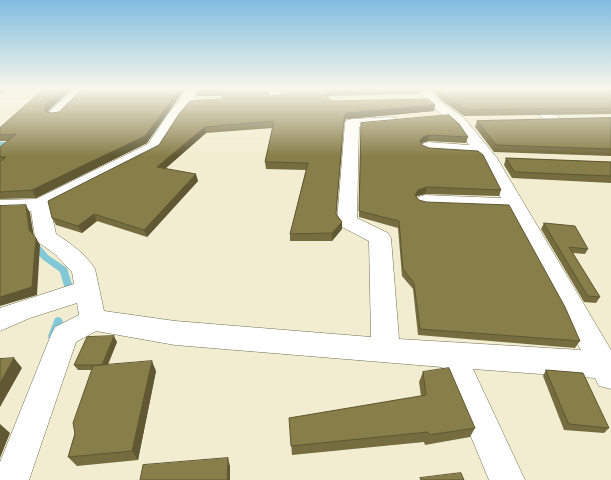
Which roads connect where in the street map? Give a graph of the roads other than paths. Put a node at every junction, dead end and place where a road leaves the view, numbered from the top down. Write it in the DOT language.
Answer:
graph roads {
  1 [pos="58,111"];
  2 [pos="179,111"];
  3 [pos="400,111"];
  4 [pos="437,111"];
  5 [pos="55,114"];
  6 [pos="570,121"];
  7 [pos="531,122"];
  8 [pos="428,147"];
  9 [pos="492,156"];
  10 [pos="425,200"];
  11 [pos="514,204"];
  12 [pos="40,205"];
  13 [pos="0,206"];
  14 [pos="86,290"];
  15 [pos="0,320"];
  16 [pos="94,320"];
  17 [pos="386,351"];
  18 [pos="452,355"];
  19 [pos="608,371"];
  20 [pos="9,479"];
  21 [pos="507,480"];
  1 -- 5 [label="street"];
  2 -- 12 [label="street"];
  3 -- 17 [label="street"];
  4 -- 9 [label="street"];
  6 -- 7 [label="street"];
  8 -- 9 [label="street"];
  9 -- 11 [label="street"];
  10 -- 11 [label="street"];
  11 -- 19 [label="street"];
  12 -- 13 [label="street"];
  12 -- 14 [label="street"];
  14 -- 15 [label="street"];
  14 -- 16 [label="street"];
  16 -- 17 [label="street"];
  16 -- 20 [label="street"];
  17 -- 18 [label="street"];
  18 -- 19 [label="street"];
  18 -- 21 [label="street"];
}
